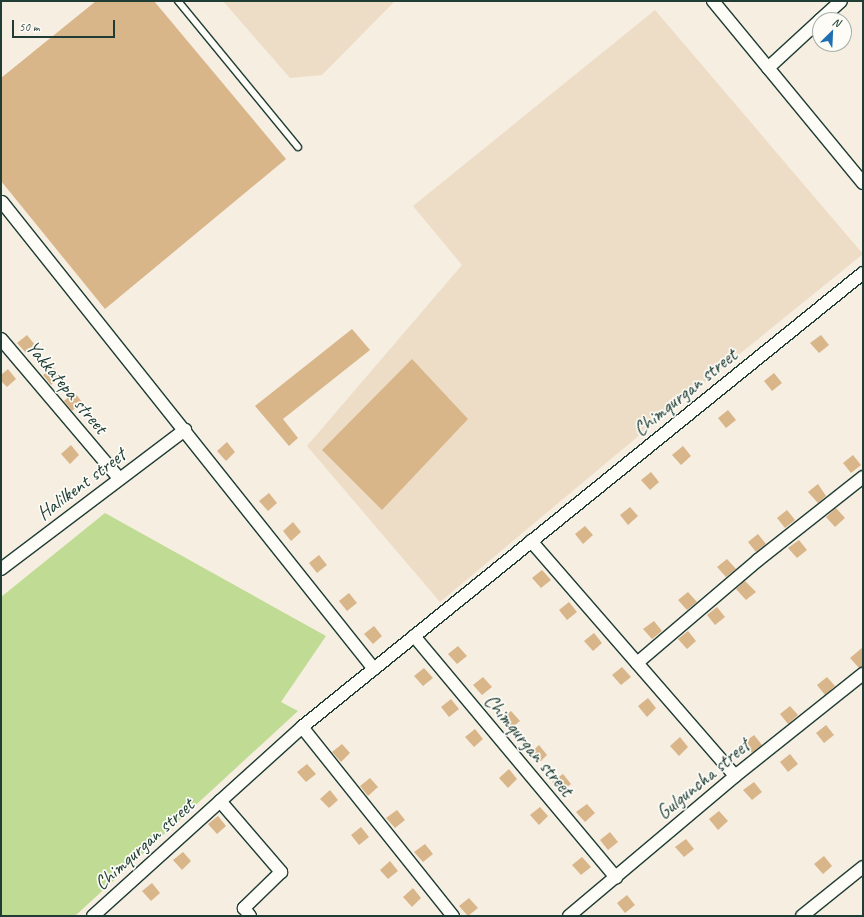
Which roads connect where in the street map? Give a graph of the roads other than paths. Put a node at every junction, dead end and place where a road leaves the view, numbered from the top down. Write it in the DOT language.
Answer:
graph roads {
  1 [pos="178,1"];
  2 [pos="713,1"];
  3 [pos="841,1"];
  4 [pos="829,12"];
  5 [pos="812,27"];
  6 [pos="768,68"];
  7 [pos="298,147"];
  8 [pos="863,183"];
  9 [pos="2,202"];
  10 [pos="863,273"];
  11 [pos="1,339"];
  12 [pos="185,430"];
  13 [pos="863,477"];
  14 [pos="119,478"];
  15 [pos="531,541"];
  16 [pos="1,569"];
  17 [pos="414,636"];
  18 [pos="637,663"];
  19 [pos="374,669"];
  20 [pos="863,674"];
  21 [pos="302,727"];
  22 [pos="735,776"];
  23 [pos="220,801"];
  24 [pos="863,867"];
  25 [pos="616,878"];
  26 [pos="93,916"];
  27 [pos="250,916"];
  28 [pos="453,916"];
  29 [pos="569,916"];
  30 [pos="802,916"];
  1 -- 7 [label="lane"];
  2 -- 6 [label="street"];
  3 -- 4 [label="street"];
  5 -- 6 [label="street"];
  6 -- 8 [label="street"];
  9 -- 12 [label="street"];
  10 -- 15 [label="street, Chimqurgan street"];
  11 -- 14 [label="street, Yakkatepa street"];
  12 -- 14 [label="street, Halilkent street"];
  12 -- 19 [label="street"];
  13 -- 18 [label="street"];
  14 -- 16 [label="street, Halilkent street"];
  15 -- 17 [label="street, Chimqurgan street"];
  15 -- 18 [label="street"];
  17 -- 19 [label="street, Chimqurgan street"];
  17 -- 25 [label="street, Chimqurgan street"];
  18 -- 22 [label="street"];
  19 -- 21 [label="street, Chimqurgan street"];
  20 -- 22 [label="street, Gulguncha street"];
  21 -- 23 [label="street, Chimqurgan street"];
  21 -- 28 [label="street"];
  22 -- 25 [label="street, Gulguncha street"];
  23 -- 26 [label="street, Chimqurgan street"];
  23 -- 27 [label="street, Chimqurgan street"];
  24 -- 30 [label="street"];
  25 -- 29 [label="street, Gulguncha street"];
}
